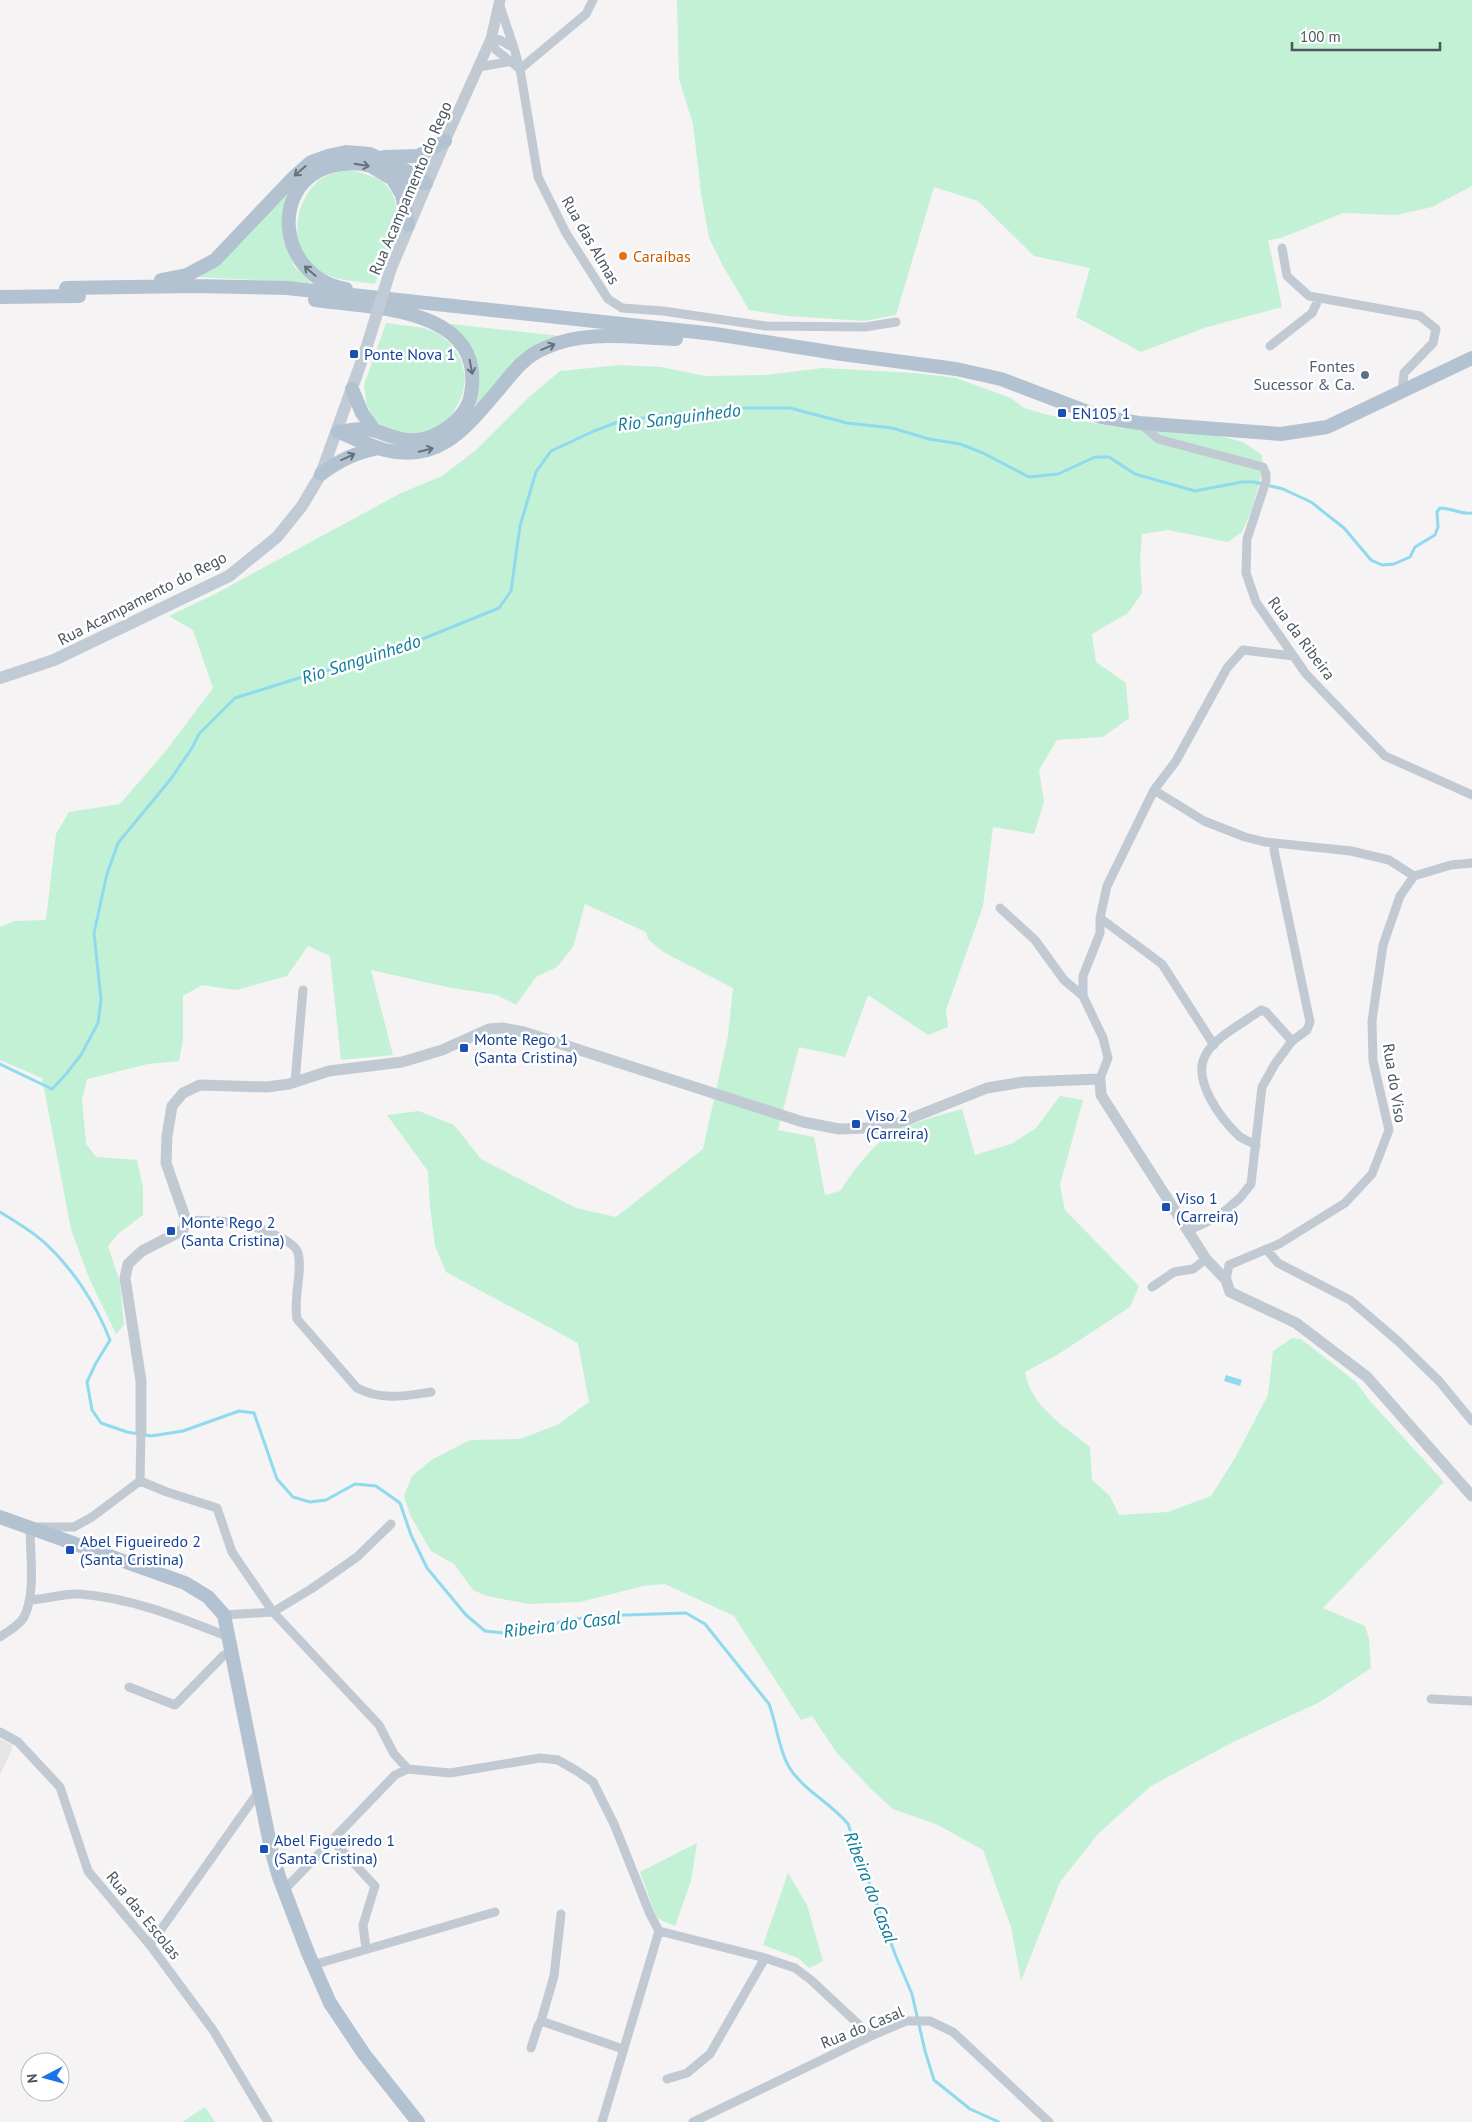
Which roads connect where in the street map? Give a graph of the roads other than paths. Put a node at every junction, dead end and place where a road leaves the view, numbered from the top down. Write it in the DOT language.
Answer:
graph roads {
  1 [pos="593,0"];
  2 [pos="500,3"];
  3 [pos="491,40"];
  4 [pos="514,48"];
  5 [pos="512,61"];
  6 [pos="480,67"];
  7 [pos="520,69"];
  8 [pos="445,141"];
  9 [pos="378,158"];
  10 [pos="392,178"];
  11 [pos="426,183"];
  12 [pos="408,225"];
  13 [pos="1282,248"];
  14 [pos="66,288"];
  15 [pos="0,292"];
  16 [pos="0,296"];
  17 [pos="1319,298"];
  18 [pos="423,303"];
  19 [pos="396,311"];
  20 [pos="896,322"];
  21 [pos="676,340"];
  22 [pos="1270,346"];
  23 [pos="842,354"];
  24 [pos="1472,358"];
  25 [pos="352,389"];
  26 [pos="1402,392"];
  27 [pos="1139,423"];
  28 [pos="375,431"];
  29 [pos="338,432"];
  30 [pos="378,448"];
  31 [pos="322,474"];
  32 [pos="1293,656"];
  33 [pos="0,678"];
  34 [pos="1154,790"];
  35 [pos="1472,795"];
  36 [pos="1275,843"];
  37 [pos="1472,863"];
  38 [pos="1414,876"];
  39 [pos="1000,908"];
  40 [pos="1100,918"];
  41 [pos="303,990"];
  42 [pos="1083,996"];
  43 [pos="1292,1041"];
  44 [pos="1214,1045"];
  45 [pos="1100,1079"];
  46 [pos="294,1082"];
  47 [pos="1256,1145"];
  48 [pos="186,1220"];
  49 [pos="1188,1231"];
  50 [pos="1266,1249"];
  51 [pos="1206,1259"];
  52 [pos="1226,1280"];
  53 [pos="1152,1287"];
  54 [pos="431,1392"];
  55 [pos="1472,1420"];
  56 [pos="141,1436"];
  57 [pos="140,1481"];
  58 [pos="1472,1496"];
  59 [pos="0,1517"];
  60 [pos="391,1524"];
  61 [pos="30,1527"];
  62 [pos="30,1600"];
  63 [pos="272,1612"];
  64 [pos="224,1615"];
  65 [pos="0,1636"];
  66 [pos="229,1637"];
  67 [pos="232,1654"];
  68 [pos="129,1687"];
  69 [pos="1431,1699"];
  70 [pos="1472,1701"];
  71 [pos="0,1732"];
  72 [pos="408,1769"];
  73 [pos="259,1791"];
  74 [pos="333,1840"];
  75 [pos="284,1890"];
  76 [pos="495,1912"];
  77 [pos="561,1914"];
  78 [pos="659,1931"];
  79 [pos="150,1945"];
  80 [pos="366,1950"];
  81 [pos="765,1958"];
  82 [pos="313,1965"];
  83 [pos="542,2021"];
  84 [pos="870,2036"];
  85 [pos="531,2048"];
  86 [pos="623,2049"];
  87 [pos="667,2079"];
  88 [pos="268,2122"];
  89 [pos="418,2122"];
  90 [pos="602,2122"];
  91 [pos="693,2122"];
  92 [pos="1049,2122"];
  1 -- 7 [label="street"];
  2 -- 3 [label="street, Rua Acampamento do Rego"];
  2 -- 4 [label="street, Rua das Almas"];
  3 -- 4 [label="street"];
  3 -- 5 [label="street"];
  3 -- 6 [label="street, Rua Acampamento do Rego"];
  4 -- 7 [label="street, Rua das Almas"];
  5 -- 6 [label="street"];
  5 -- 7 [label="street"];
  6 -- 8 [label="street, Rua Acampamento do Rego"];
  7 -- 20 [label="street, Rua das Almas"];
  8 -- 9 [label="main road"];
  8 -- 11 [label="main road, Rua Acampamento do Rego"];
  9 -- 11 [label="main road"];
  9 -- 14 [label="main road, one-way"];
  10 -- 11 [label="main road"];
  10 -- 12 [label="main road"];
  18 -- 10 [label="main road, one-way"];
  11 -- 12 [label="main road, Rua Acampamento do Rego"];
  12 -- 25 [label="main road, Rua Acampamento do Rego, bridge"];
  13 -- 17 [label="street"];
  14 -- 15 [label="main road"];
  14 -- 18 [label="main road"];
  16 -- 19 [label="main road"];
  17 -- 22 [label="street"];
  17 -- 26 [label="street"];
  18 -- 23 [label="main road"];
  19 -- 21 [label="main road"];
  19 -- 28 [label="main road, one-way"];
  21 -- 23 [label="main road"];
  30 -- 21 [label="main road, one-way"];
  23 -- 27 [label="main road"];
  24 -- 26 [label="main road"];
  25 -- 28 [label="main road"];
  25 -- 29 [label="main road, Rua Acampamento do Rego"];
  26 -- 27 [label="main road"];
  27 -- 32 [label="street, Rua da Ribeira"];
  28 -- 29 [label="main road"];
  29 -- 30 [label="main road"];
  29 -- 31 [label="main road, Rua Acampamento do Rego"];
  31 -- 30 [label="main road, one-way"];
  31 -- 33 [label="main road, Rua Acampamento do Rego"];
  32 -- 34 [label="street"];
  32 -- 35 [label="street, Rua da Ribeira"];
  34 -- 36 [label="street"];
  34 -- 40 [label="street"];
  36 -- 38 [label="street"];
  36 -- 43 [label="street"];
  37 -- 38 [label="street"];
  38 -- 50 [label="street, Rua do Viso"];
  39 -- 42 [label="street"];
  40 -- 42 [label="street"];
  40 -- 44 [label="street"];
  41 -- 46 [label="street"];
  42 -- 45 [label="street"];
  43 -- 44 [label="street"];
  43 -- 47 [label="street"];
  44 -- 47 [label="street"];
  45 -- 46 [label="street"];
  45 -- 49 [label="street"];
  46 -- 48 [label="street"];
  47 -- 49 [label="street"];
  48 -- 54 [label="street"];
  48 -- 56 [label="street"];
  49 -- 51 [label="street"];
  50 -- 52 [label="street, Rua do Viso"];
  50 -- 55 [label="street"];
  51 -- 52 [label="street"];
  51 -- 53 [label="street"];
  52 -- 58 [label="street"];
  56 -- 57 [label="street"];
  57 -- 61 [label="street"];
  57 -- 63 [label="street"];
  59 -- 61 [label="main road"];
  60 -- 63 [label="street"];
  61 -- 62 [label="street"];
  61 -- 64 [label="main road"];
  62 -- 65 [label="street"];
  62 -- 66 [label="street"];
  63 -- 64 [label="street"];
  63 -- 72 [label="street"];
  64 -- 66 [label="main road"];
  66 -- 67 [label="main road"];
  67 -- 68 [label="street"];
  67 -- 73 [label="main road"];
  69 -- 70 [label="street"];
  71 -- 79 [label="street, Rua das Escolas"];
  72 -- 74 [label="street"];
  72 -- 78 [label="street"];
  73 -- 75 [label="main road"];
  73 -- 79 [label="street"];
  74 -- 75 [label="street"];
  74 -- 80 [label="street"];
  75 -- 82 [label="main road"];
  76 -- 80 [label="street"];
  77 -- 83 [label="street"];
  78 -- 81 [label="street"];
  78 -- 86 [label="street"];
  79 -- 88 [label="street, Rua das Escolas"];
  80 -- 82 [label="street"];
  81 -- 84 [label="street"];
  81 -- 87 [label="street"];
  82 -- 89 [label="main road"];
  83 -- 85 [label="street"];
  83 -- 86 [label="street"];
  84 -- 91 [label="street, Rua do Casal"];
  84 -- 92 [label="street, Rua do Casal"];
  86 -- 90 [label="street"];
}
